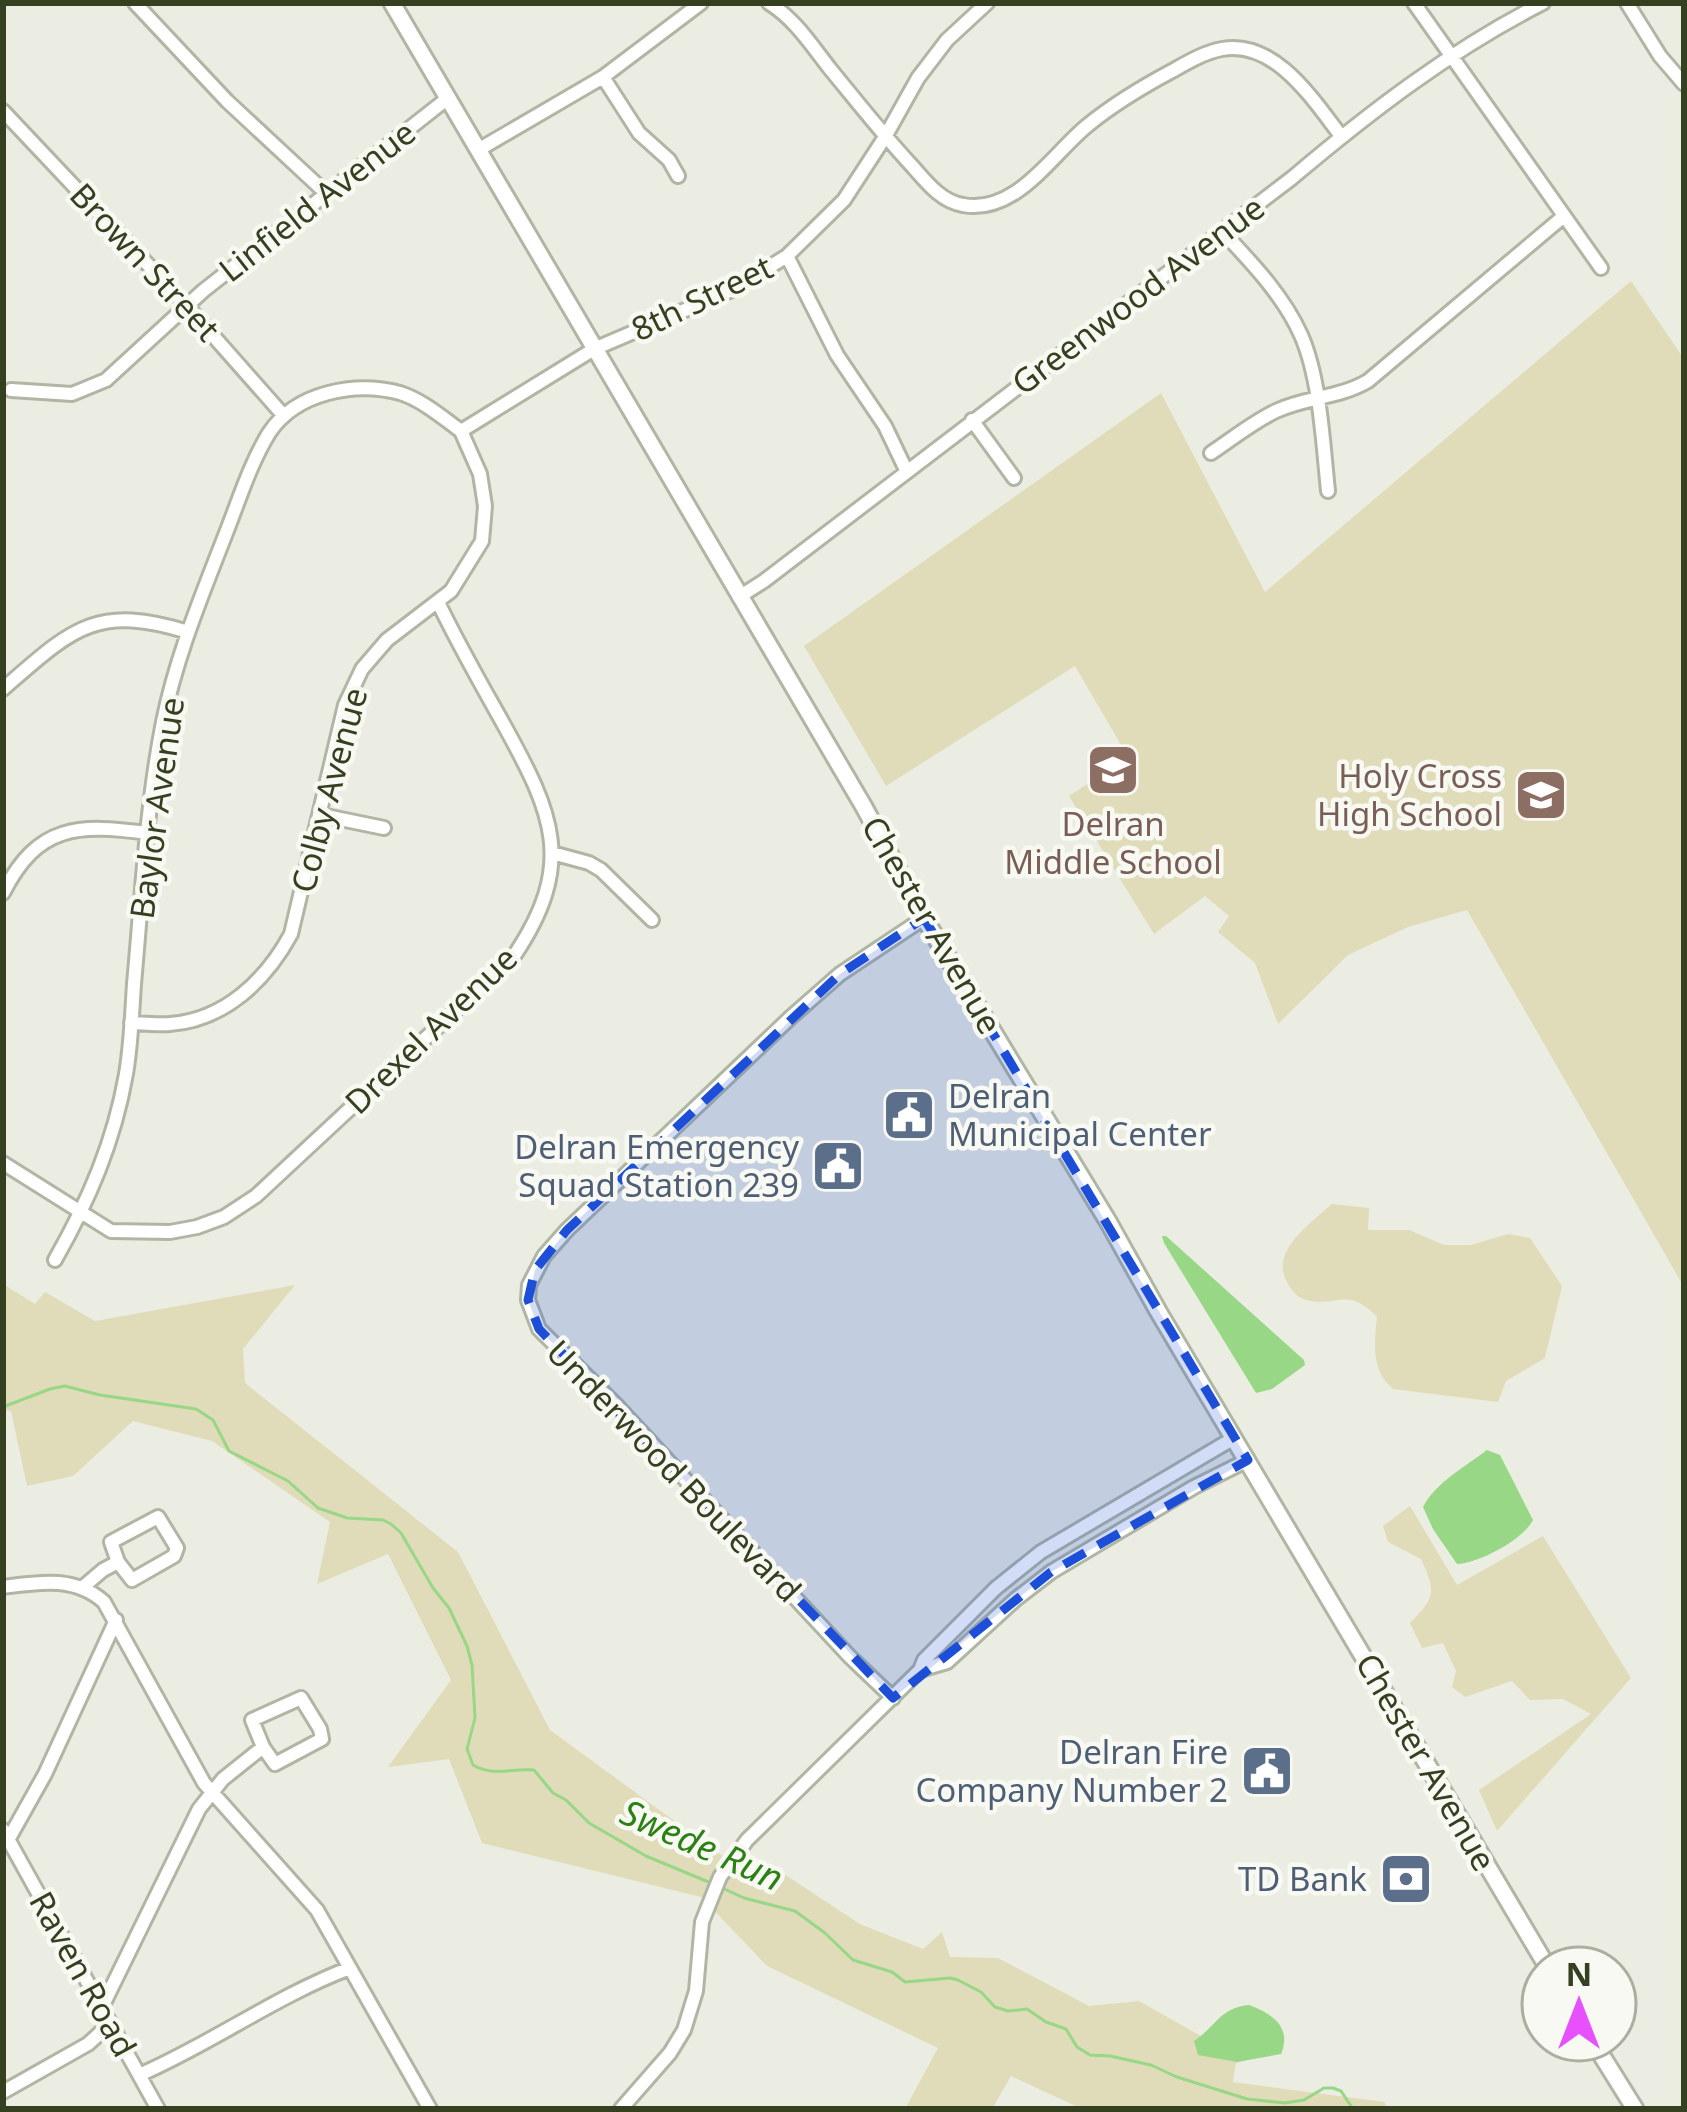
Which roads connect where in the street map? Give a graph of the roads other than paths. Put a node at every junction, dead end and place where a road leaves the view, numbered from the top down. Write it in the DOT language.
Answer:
graph roads {
  1 [pos="135,3"];
  2 [pos="392,3"];
  3 [pos="701,3"];
  4 [pos="769,3"];
  5 [pos="987,3"];
  6 [pos="1414,3"];
  7 [pos="1543,3"];
  8 [pos="1627,3"];
  9 [pos="1451,56"];
  10 [pos="603,77"];
  11 [pos="1684,83"];
  12 [pos="448,98"];
  13 [pos="3,111"];
  14 [pos="1341,136"];
  15 [pos="885,137"];
  16 [pos="478,150"];
  17 [pos="678,176"];
  18 [pos="326,193"];
  19 [pos="1564,216"];
  20 [pos="1222,230"];
  21 [pos="787,256"];
  22 [pos="1600,268"];
  23 [pos="186,305"];
  24 [pos="594,349"];
  25 [pos="11,390"];
  26 [pos="1317,398"];
  27 [pos="284,416"];
  28 [pos="972,420"];
  29 [pos="461,430"];
  30 [pos="1211,453"];
  31 [pos="908,472"];
  32 [pos="1014,478"];
  33 [pos="1328,491"];
  34 [pos="739,597"];
  35 [pos="438,602"];
  36 [pos="188,632"];
  37 [pos="3,689"];
  38 [pos="320,815"];
  39 [pos="384,828"];
  40 [pos="148,833"];
  41 [pos="552,854"];
  42 [pos="3,893"];
  43 [pos="924,918"];
  44 [pos="652,920"];
  45 [pos="131,1023"];
  46 [pos="3,1163"];
  47 [pos="81,1214"];
  48 [pos="55,1260"];
  49 [pos="1234,1438"];
  50 [pos="1248,1460"];
  51 [pos="118,1562"];
  52 [pos="3,1587"];
  53 [pos="83,1587"];
  54 [pos="116,1620"];
  55 [pos="920,1670"];
  56 [pos="893,1698"];
  57 [pos="263,1747"];
  58 [pos="211,1792"];
  59 [pos="5,1839"];
  60 [pos="1534,1944"];
  61 [pos="350,1968"];
  62 [pos="102,2007"];
  63 [pos="111,2024"];
  64 [pos="1607,2064"];
  65 [pos="139,2075"];
  66 [pos="3,2092"];
  67 [pos="158,2109"];
  68 [pos="430,2109"];
  69 [pos="621,2109"];
  70 [pos="1635,2109"];
  1 -- 18 [label="street"];
  2 -- 12 [label="street, Chester Avenue"];
  3 -- 10 [label="street"];
  4 -- 15 [label="street"];
  5 -- 15 [label="street, 8th Street"];
  6 -- 9 [label="street"];
  7 -- 9 [label="street, Greenwood Avenue"];
  8 -- 11 [label="street"];
  9 -- 14 [label="street, Greenwood Avenue"];
  9 -- 19 [label="street"];
  10 -- 16 [label="street"];
  10 -- 17 [label="street"];
  12 -- 16 [label="street, Chester Avenue"];
  12 -- 18 [label="street, Linfield Avenue"];
  13 -- 23 [label="street, Brown Street"];
  14 -- 15 [label="street"];
  14 -- 20 [label="street, Greenwood Avenue"];
  15 -- 21 [label="street, 8th Street"];
  16 -- 24 [label="street, Chester Avenue"];
  18 -- 23 [label="street, Linfield Avenue"];
  19 -- 22 [label="street"];
  19 -- 26 [label="street"];
  20 -- 26 [label="street"];
  20 -- 28 [label="street, Greenwood Avenue"];
  21 -- 24 [label="street, 8th Street"];
  21 -- 31 [label="street"];
  23 -- 25 [label="street, Linfield Avenue"];
  23 -- 27 [label="street, Brown Street"];
  24 -- 29 [label="street, 8th Street"];
  24 -- 34 [label="street, Chester Avenue"];
  26 -- 30 [label="street"];
  26 -- 33 [label="street"];
  27 -- 29 [label="street"];
  27 -- 36 [label="street, Baylor Avenue"];
  28 -- 31 [label="street, Greenwood Avenue"];
  28 -- 32 [label="street"];
  29 -- 35 [label="street, Colby Avenue"];
  31 -- 34 [label="street, Greenwood Avenue"];
  34 -- 43 [label="street, Chester Avenue"];
  35 -- 38 [label="street, Colby Avenue"];
  35 -- 41 [label="street, Drexel Avenue"];
  36 -- 37 [label="street"];
  36 -- 40 [label="street, Baylor Avenue"];
  38 -- 39 [label="street"];
  38 -- 45 [label="street, Colby Avenue"];
  40 -- 42 [label="street"];
  40 -- 45 [label="street, Baylor Avenue"];
  41 -- 44 [label="street"];
  41 -- 47 [label="street, Drexel Avenue"];
  43 -- 49 [label="street, Chester Avenue"];
  43 -- 56 [label="street, Underwood Boulevard"];
  45 -- 47 [label="street, Baylor Avenue"];
  46 -- 47 [label="street, Drexel Avenue"];
  47 -- 48 [label="street, Baylor Avenue"];
  49 -- 50 [label="street, Chester Avenue"];
  49 -- 55 [label="street"];
  50 -- 55 [label="street"];
  50 -- 60 [label="street, Chester Avenue"];
  51 -- 51 [label="street"];
  51 -- 53 [label="street"];
  52 -- 53 [label="street"];
  53 -- 54 [label="street"];
  54 -- 58 [label="street"];
  54 -- 59 [label="street"];
  55 -- 56 [label="street"];
  56 -- 69 [label="street"];
  57 -- 57 [label="street"];
  57 -- 58 [label="street"];
  58 -- 61 [label="street"];
  58 -- 62 [label="street"];
  59 -- 62 [label="street, Raven Road"];
  61 -- 65 [label="street"];
  61 -- 68 [label="street"];
  62 -- 63 [label="street, Raven Road"];
  63 -- 65 [label="street, Raven Road"];
  63 -- 66 [label="street"];
  64 -- 70 [label="street"];
  65 -- 67 [label="street, Raven Road"];
}
